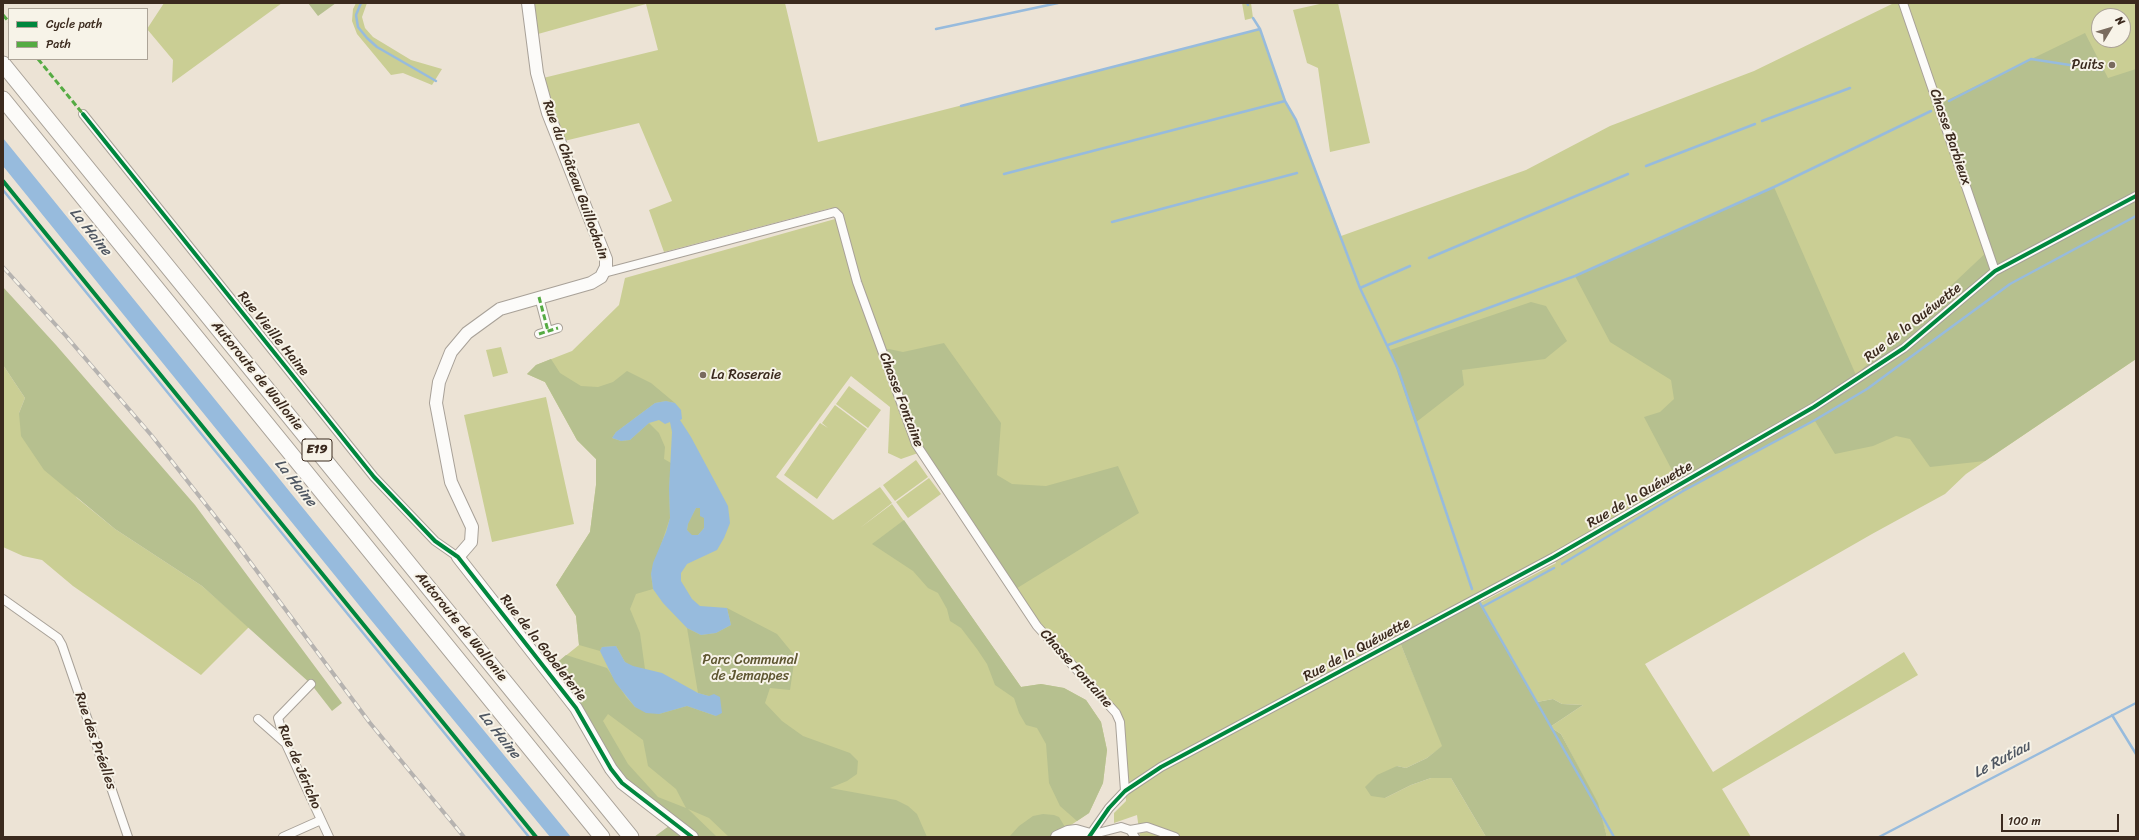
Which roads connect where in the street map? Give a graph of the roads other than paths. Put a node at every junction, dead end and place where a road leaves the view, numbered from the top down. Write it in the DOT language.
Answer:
graph roads {
  1 [pos="528,3"];
  2 [pos="1903,3"];
  3 [pos="3,64"];
  4 [pos="3,99"];
  5 [pos="83,114"];
  6 [pos="2136,196"];
  7 [pos="1995,271"];
  8 [pos="604,273"];
  9 [pos="539,297"];
  10 [pos="558,328"];
  11 [pos="548,331"];
  12 [pos="539,334"];
  13 [pos="458,558"];
  14 [pos="3,599"];
  15 [pos="311,684"];
  16 [pos="258,719"];
  17 [pos="285,742"];
  18 [pos="1125,791"];
  19 [pos="321,820"];
  20 [pos="1133,833"];
  21 [pos="1090,836"];
  22 [pos="128,837"];
  23 [pos="283,837"];
  24 [pos="329,837"];
  25 [pos="602,837"];
  26 [pos="631,837"];
  27 [pos="692,837"];
  28 [pos="1057,837"];
  29 [pos="1175,837"];
  1 -- 8 [label="street, Rue du Château Guillochain"];
  2 -- 7 [label="street, Chasse Barbieux"];
  3 -- 26 [label="highway, Autoroute de Wallonie / E19"];
  4 -- 25 [label="highway, Autoroute de Wallonie / E19"];
  5 -- 13 [label="street, Rue Vieille Haine"];
  6 -- 7 [label="street, Rue de la Quéwette"];
  7 -- 18 [label="street, Rue de la Quéwette"];
  8 -- 9 [label="street, Rue du Château Guillochain"];
  8 -- 18 [label="street, Chasse Fontaine"];
  9 -- 11 [label="street"];
  9 -- 13 [label="street, Rue du Château Guillochain"];
  10 -- 11 [label="street"];
  11 -- 12 [label="street"];
  13 -- 27 [label="street, Rue de la Gobeleterie"];
  14 -- 22 [label="street, Rue des Préelles"];
  15 -- 17 [label="street, Rue de Jéricho"];
  16 -- 17 [label="street"];
  17 -- 19 [label="street, Rue de Jéricho"];
  18 -- 21 [label="street, Rue de la Quéwette"];
  19 -- 23 [label="street"];
  19 -- 24 [label="street, Rue de Jéricho"];
  20 -- 21 [label="street"];
  20 -- 29 [label="street"];
  21 -- 28 [label="street"];
}
